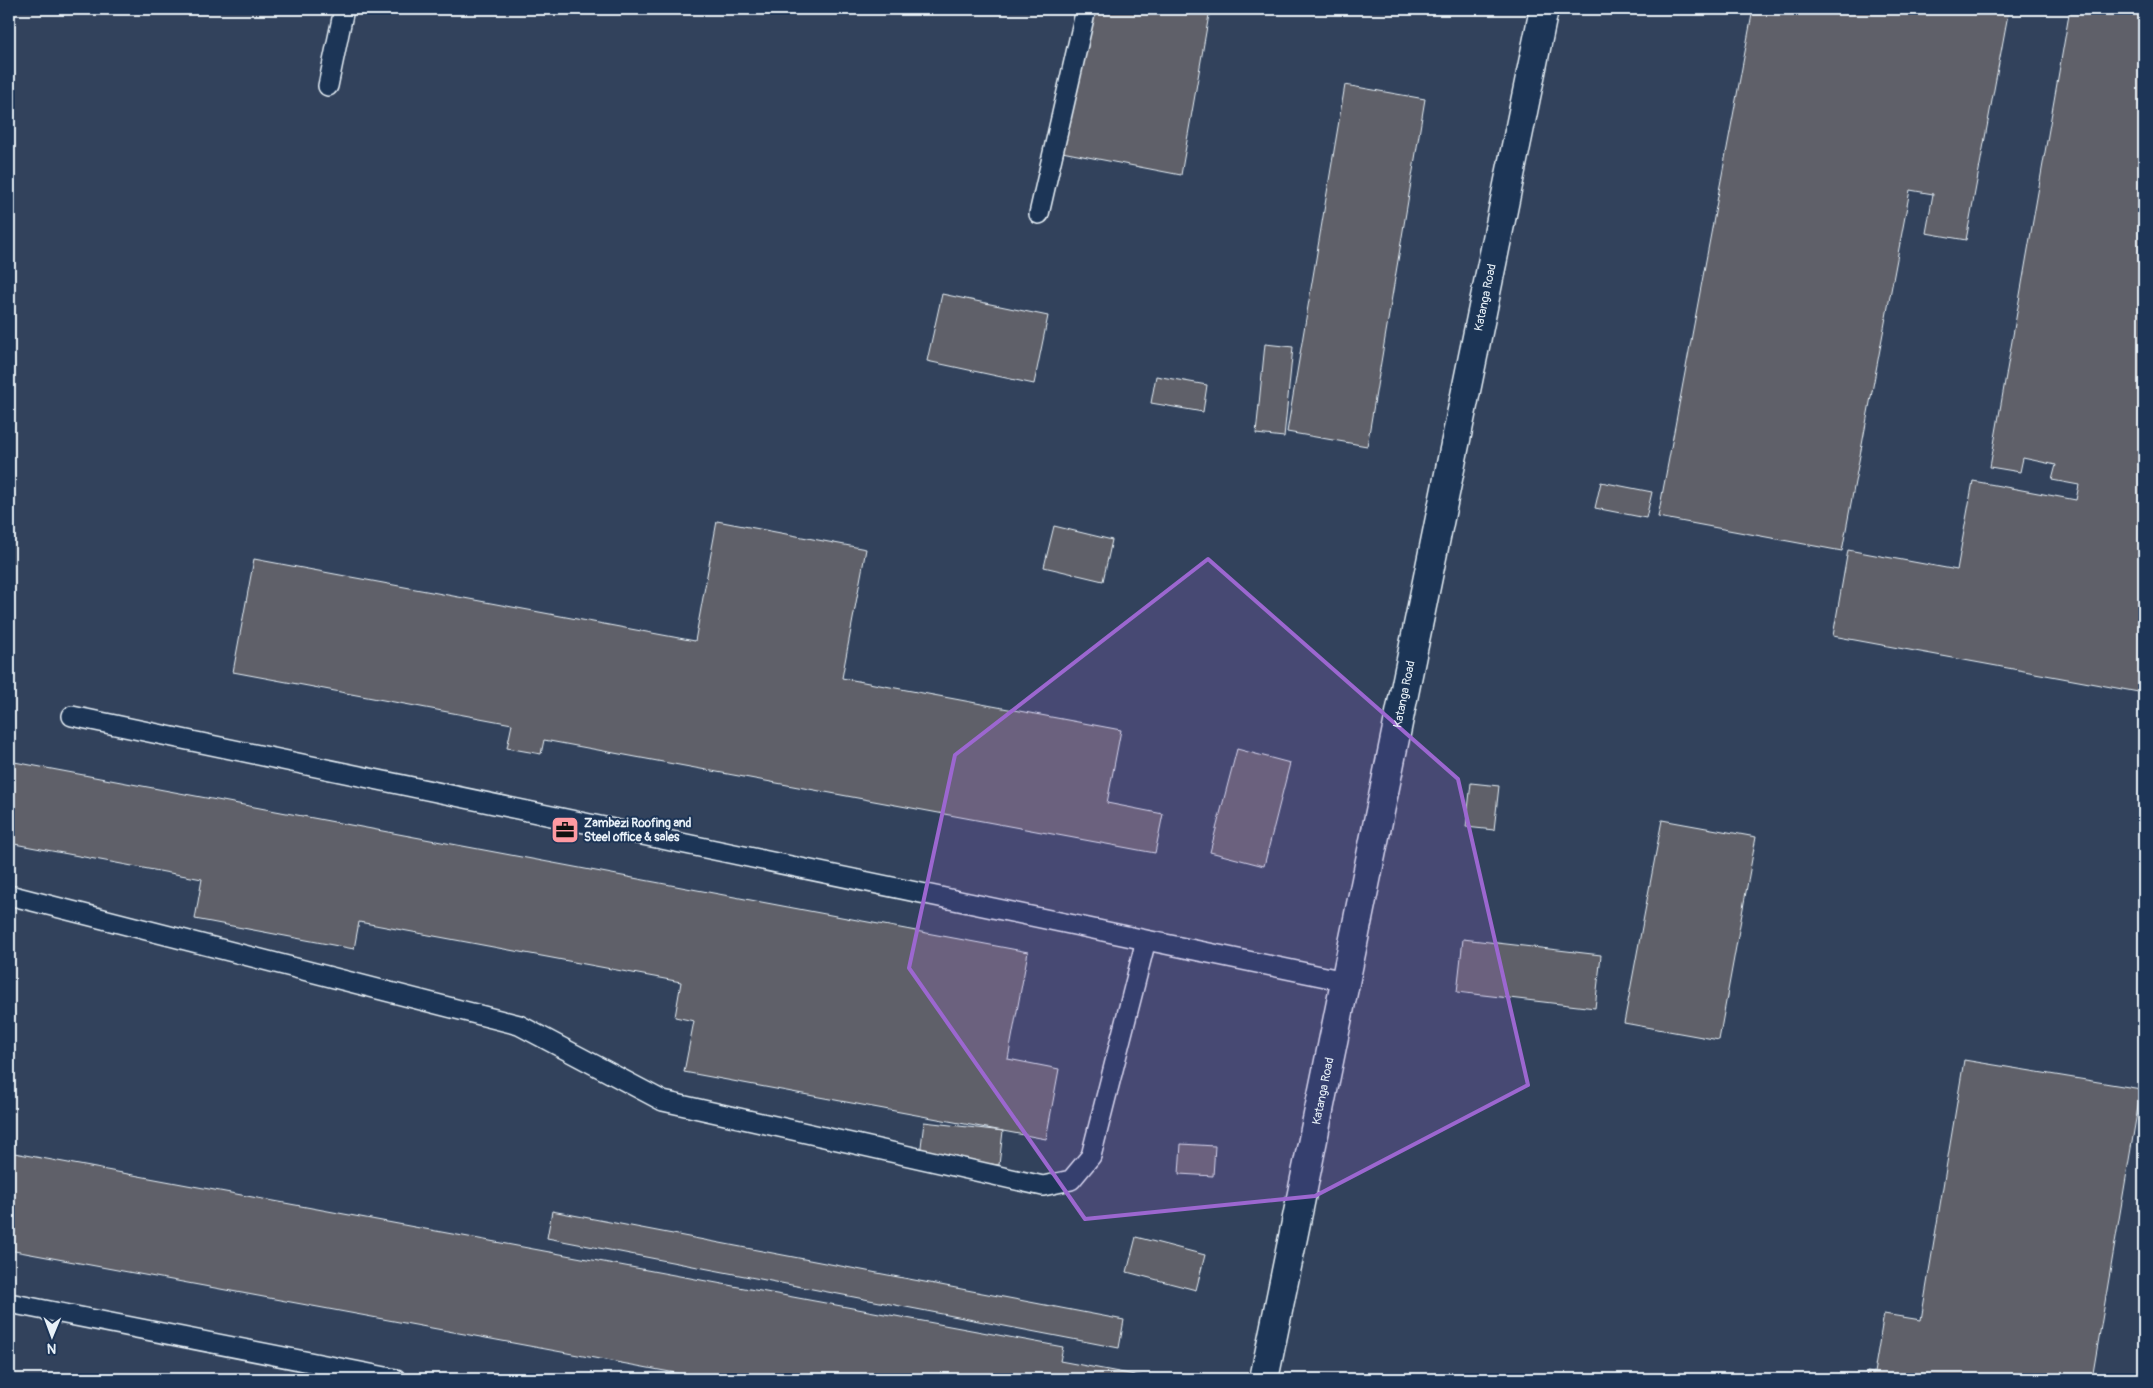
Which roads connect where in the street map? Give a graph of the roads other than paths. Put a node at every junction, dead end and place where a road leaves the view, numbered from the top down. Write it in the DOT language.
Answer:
graph roads {
  1 [pos="344,9"];
  2 [pos="1086,9"];
  3 [pos="1544,9"];
  4 [pos="328,86"];
  5 [pos="1039,214"];
  6 [pos="72,716"];
  7 [pos="9,895"];
  8 [pos="1146,940"];
  9 [pos="1345,981"];
  10 [pos="9,1303"];
  11 [pos="396,1379"];
  12 [pos="1264,1379"];
  1 -- 4 [label="lane"];
  2 -- 5 [label="lane"];
  3 -- 9 [label="street, Katanga Road"];
  6 -- 8 [label="lane"];
  7 -- 8 [label="lane"];
  8 -- 9 [label="lane"];
  9 -- 12 [label="street, Katanga Road"];
  10 -- 11 [label="lane"];
}
